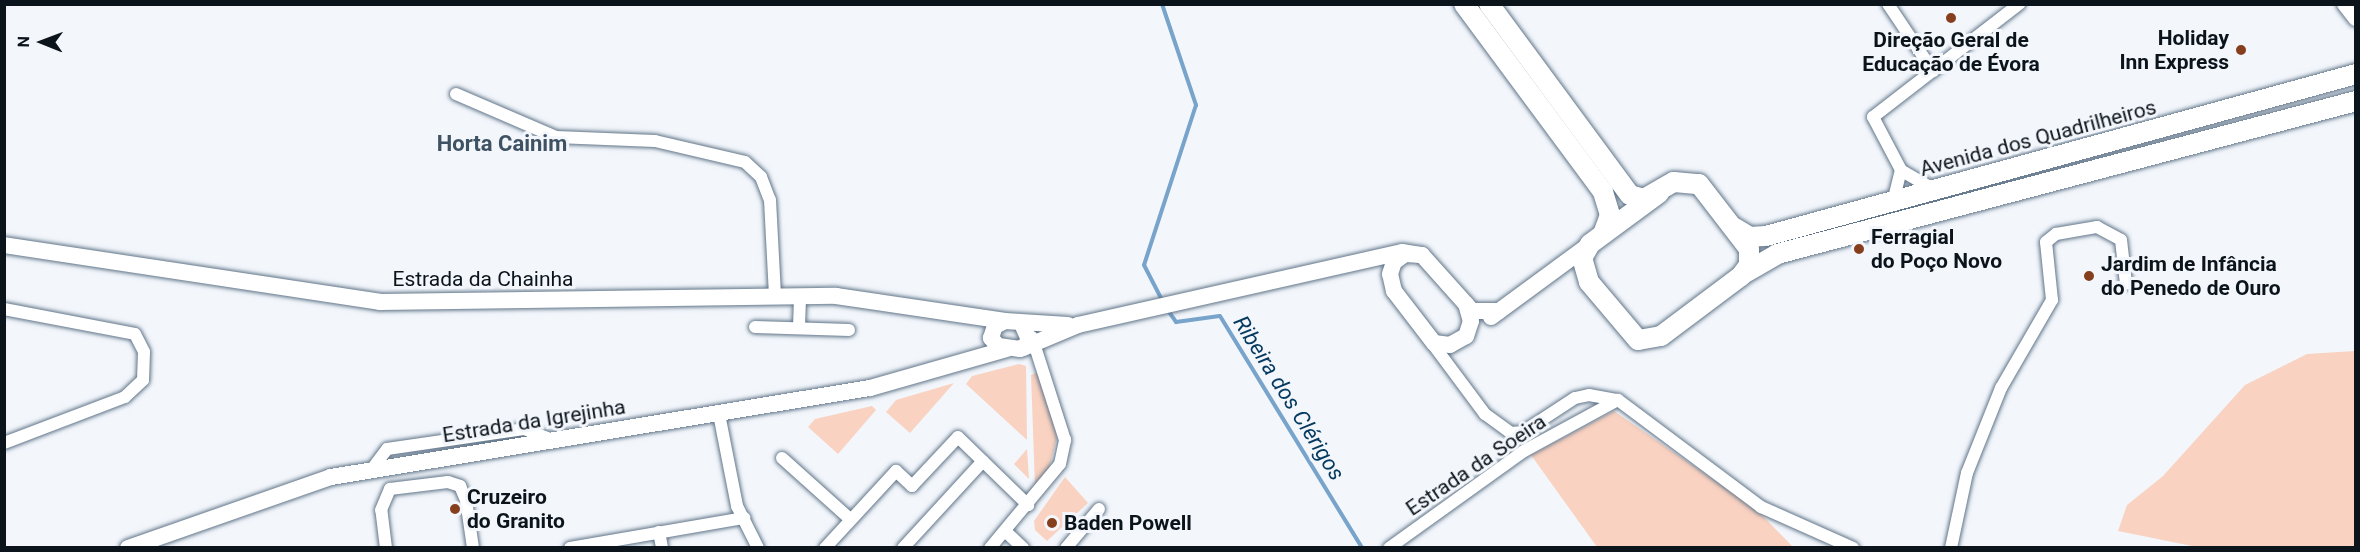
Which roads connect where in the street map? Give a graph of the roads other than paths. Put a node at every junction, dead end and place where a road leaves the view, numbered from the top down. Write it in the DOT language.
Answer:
graph roads {
  1 [pos="1464,4"];
  2 [pos="1489,4"];
  3 [pos="1888,4"];
  4 [pos="2019,4"];
  5 [pos="2345,4"];
  6 [pos="2355,18"];
  7 [pos="1933,71"];
  8 [pos="2355,74"];
  9 [pos="456,94"];
  10 [pos="2355,101"];
  11 [pos="1901,170"];
  12 [pos="1665,188"];
  13 [pos="1936,191"];
  14 [pos="1893,202"];
  15 [pos="1733,227"];
  16 [pos="1596,239"];
  17 [pos="4,245"];
  18 [pos="1422,255"];
  19 [pos="1358,263"];
  20 [pos="1548,276"];
  21 [pos="1741,276"];
  22 [pos="1589,282"];
  23 [pos="2126,284"];
  24 [pos="1394,291"];
  25 [pos="775,295"];
  26 [pos="800,296"];
  27 [pos="1466,304"];
  28 [pos="4,309"];
  29 [pos="1499,311"];
  30 [pos="963,318"];
  31 [pos="755,327"];
  32 [pos="799,327"];
  33 [pos="849,330"];
  34 [pos="991,336"];
  35 [pos="1021,337"];
  36 [pos="1428,337"];
  37 [pos="1463,339"];
  38 [pos="954,364"];
  39 [pos="1456,375"];
  40 [pos="1618,400"];
  41 [pos="719,414"];
  42 [pos="4,443"];
  43 [pos="782,458"];
  44 [pos="984,461"];
  45 [pos="1028,505"];
  46 [pos="1099,509"];
  47 [pos="744,518"];
  48 [pos="850,519"];
  49 [pos="1005,531"];
  50 [pos="659,532"];
  51 [pos="128,548"];
  52 [pos="386,548"];
  53 [pos="473,548"];
  54 [pos="570,548"];
  55 [pos="662,548"];
  56 [pos="758,548"];
  57 [pos="825,548"];
  58 [pos="903,548"];
  59 [pos="990,548"];
  60 [pos="1023,548"];
  61 [pos="1066,548"];
  62 [pos="1389,548"];
  63 [pos="1853,548"];
  64 [pos="1951,548"];
  1 -- 16 [label="main road"];
  2 -- 12 [label="main road"];
  3 -- 7 [label="street"];
  4 -- 7 [label="street"];
  5 -- 6 [label="street"];
  7 -- 11 [label="street"];
  8 -- 13 [label="main road, Avenida dos Quadrilheiros"];
  9 -- 25 [label="street"];
  10 -- 21 [label="main road"];
  11 -- 13 [label="street"];
  11 -- 14 [label="street"];
  12 -- 15 [label="main road"];
  12 -- 16 [label="main road"];
  13 -- 14 [label="main road, Avenida dos Quadrilheiros"];
  14 -- 15 [label="main road, Avenida dos Quadrilheiros"];
  15 -- 21 [label="main road"];
  16 -- 20 [label="street"];
  16 -- 22 [label="main road"];
  17 -- 25 [label="street, Estrada da Chainha"];
  18 -- 19 [label="street"];
  18 -- 24 [label="street"];
  18 -- 27 [label="street"];
  19 -- 24 [label="street"];
  19 -- 35 [label="street"];
  20 -- 22 [label="street"];
  20 -- 29 [label="street"];
  21 -- 22 [label="main road"];
  23 -- 64 [label="street"];
  24 -- 36 [label="street"];
  25 -- 26 [label="street, Estrada da Chainha"];
  26 -- 30 [label="street, Estrada da Chainha"];
  26 -- 32 [label="street"];
  27 -- 29 [label="street"];
  27 -- 37 [label="street"];
  28 -- 42 [label="street"];
  29 -- 37 [label="street"];
  30 -- 34 [label="street"];
  30 -- 35 [label="street"];
  31 -- 32 [label="street"];
  32 -- 33 [label="street"];
  34 -- 35 [label="street"];
  34 -- 38 [label="street"];
  35 -- 38 [label="street, Estrada da Igrejinha"];
  35 -- 45 [label="street"];
  36 -- 37 [label="street"];
  36 -- 39 [label="street"];
  37 -- 39 [label="street"];
  38 -- 41 [label="street, Estrada da Igrejinha"];
  39 -- 40 [label="street"];
  40 -- 62 [label="street, Estrada da Soeira"];
  40 -- 63 [label="street"];
  41 -- 47 [label="street"];
  41 -- 51 [label="street, Estrada da Igrejinha"];
  43 -- 48 [label="street"];
  44 -- 45 [label="street"];
  44 -- 48 [label="street"];
  44 -- 58 [label="street"];
  45 -- 49 [label="street"];
  46 -- 61 [label="street"];
  47 -- 50 [label="street"];
  47 -- 56 [label="street"];
  48 -- 57 [label="street"];
  49 -- 59 [label="street"];
  49 -- 60 [label="street"];
  50 -- 54 [label="street"];
  50 -- 55 [label="street"];
  52 -- 53 [label="street"];
}
